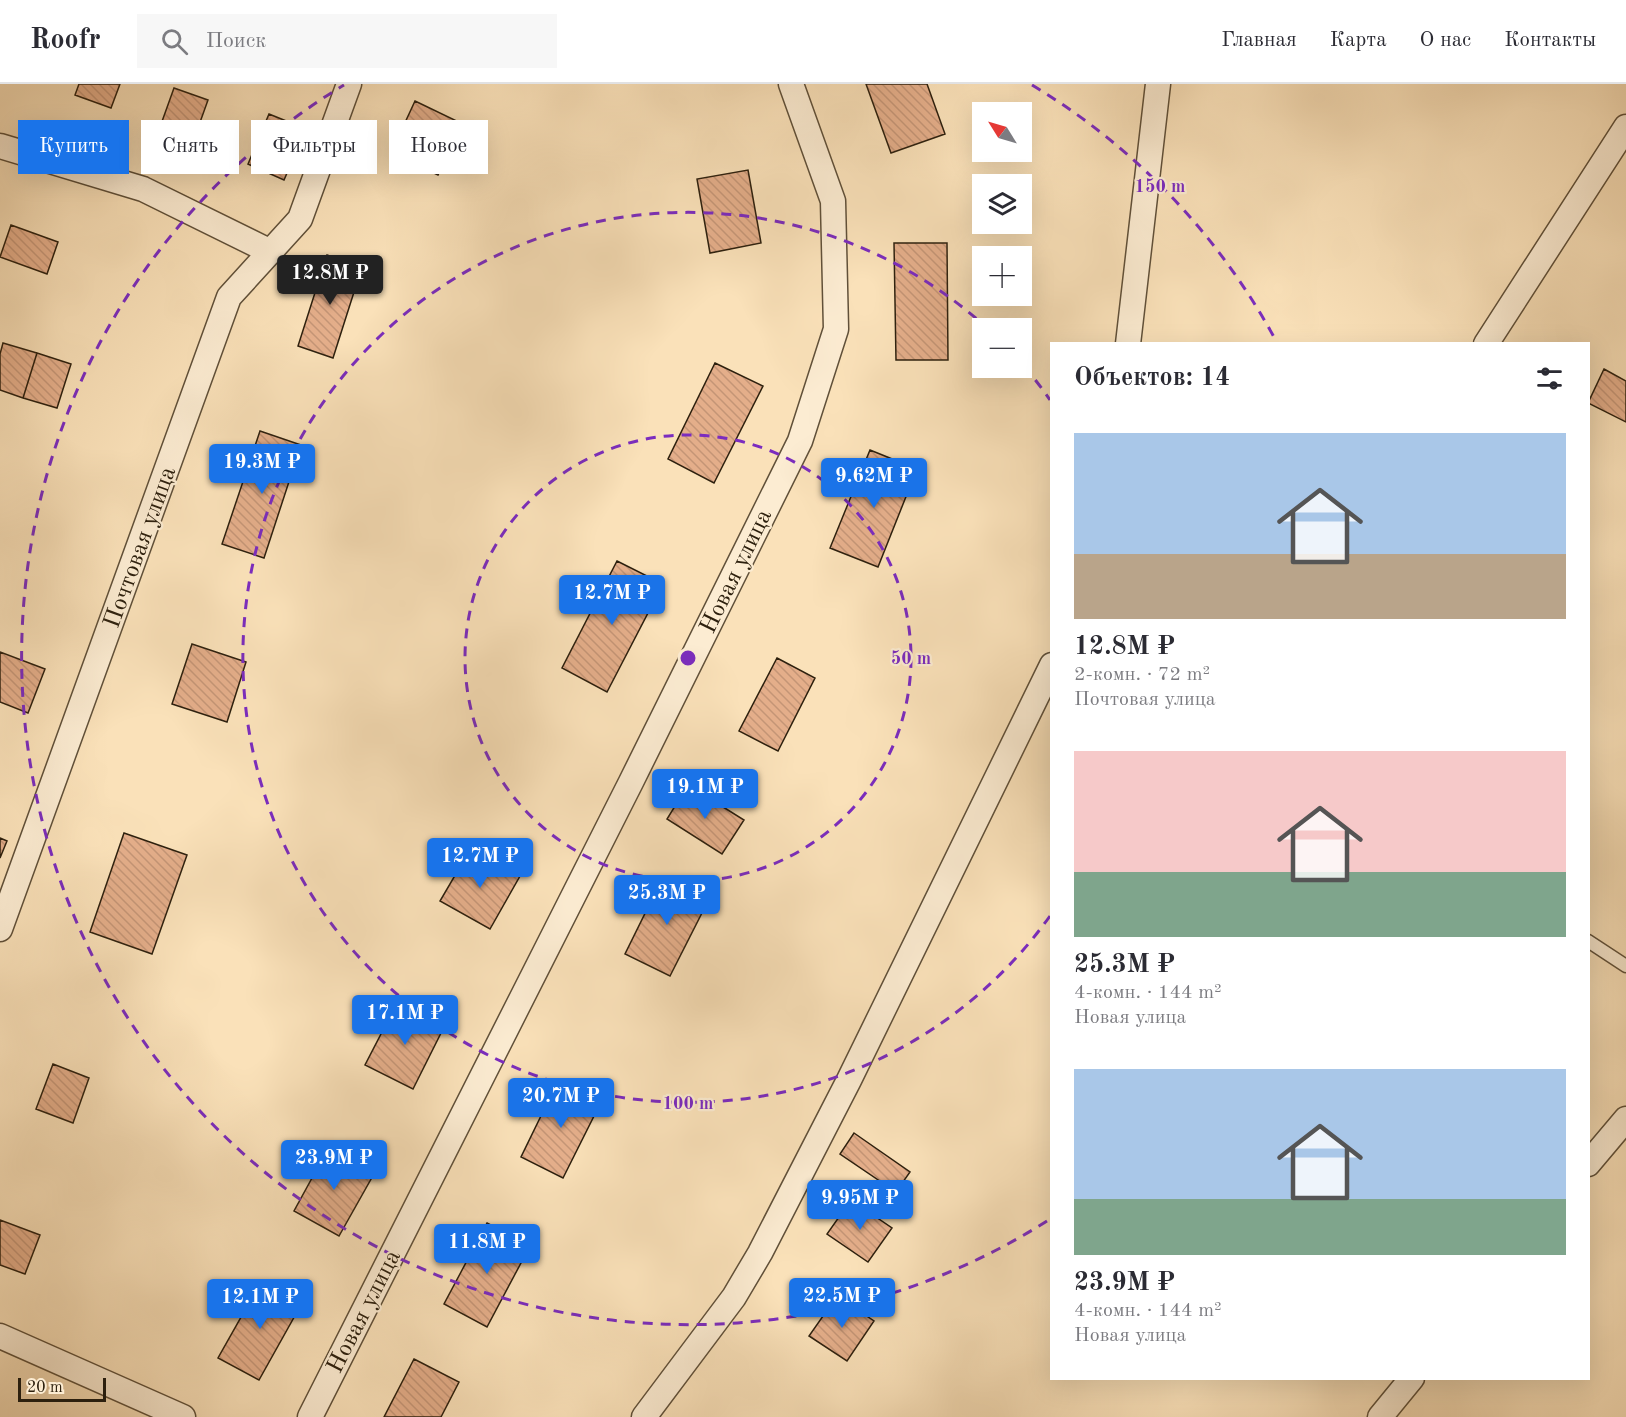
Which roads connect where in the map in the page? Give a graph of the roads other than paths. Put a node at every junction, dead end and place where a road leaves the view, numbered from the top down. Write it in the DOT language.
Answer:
graph roads {
  1 [pos="349,84"];
  2 [pos="791,84"];
  3 [pos="1158,84"];
  4 [pos="1626,127"];
  5 [pos="0,146"];
  6 [pos="271,252"];
  7 [pos="1128,342"];
  8 [pos="1487,342"];
  9 [pos="1050,669"];
  10 [pos="0,929"];
  11 [pos="1590,942"];
  12 [pos="1626,966"];
  13 [pos="1626,1119"];
  14 [pos="1590,1162"];
  15 [pos="0,1336"];
  16 [pos="1410,1380"];
  17 [pos="183,1417"];
  18 [pos="310,1417"];
  19 [pos="644,1417"];
  20 [pos="1380,1417"];
  1 -- 6 [label="street, Почтовая улица"];
  2 -- 18 [label="street, Новая улица"];
  3 -- 7 [label="street"];
  4 -- 8 [label="street"];
  5 -- 6 [label="street"];
  6 -- 10 [label="street, Почтовая улица"];
  9 -- 19 [label="street"];
  11 -- 12 [label="lane"];
  13 -- 14 [label="street"];
  15 -- 17 [label="street"];
  16 -- 20 [label="street"];
}
